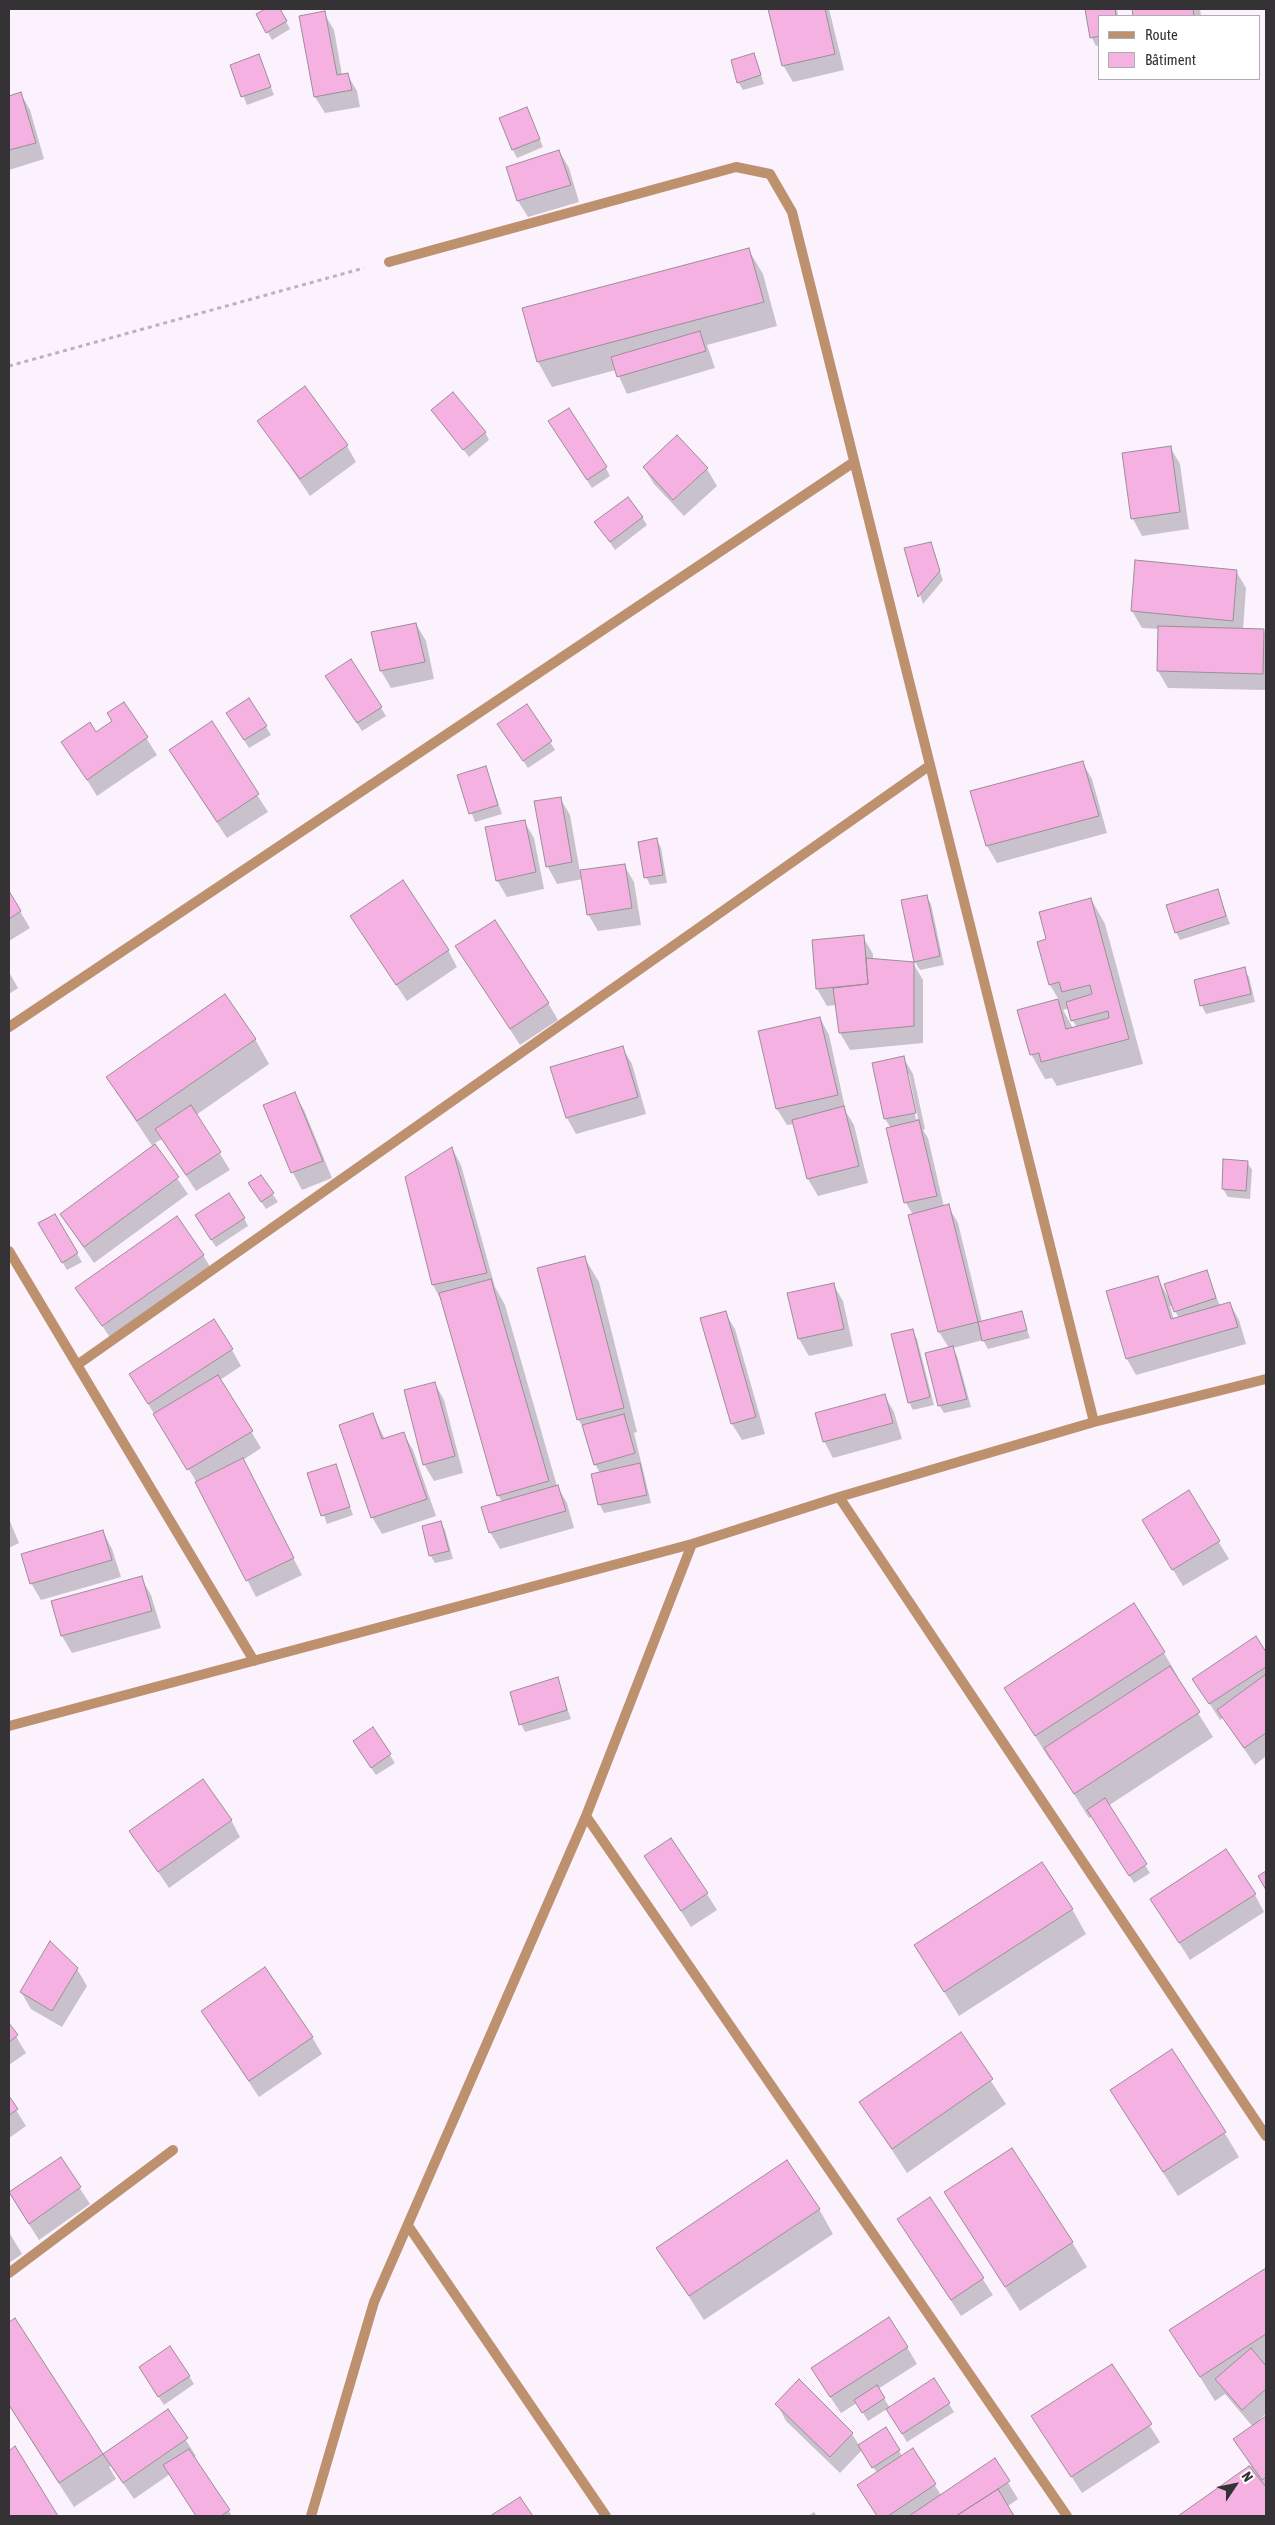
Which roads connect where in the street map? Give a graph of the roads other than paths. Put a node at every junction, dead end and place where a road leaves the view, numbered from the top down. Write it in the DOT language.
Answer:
graph roads {
  1 [pos="388,262"];
  2 [pos="854,462"];
  3 [pos="930,766"];
  4 [pos="9,1026"];
  5 [pos="9,1251"];
  6 [pos="77,1366"];
  7 [pos="1266,1379"];
  8 [pos="1094,1422"];
  9 [pos="839,1497"];
  10 [pos="692,1544"];
  11 [pos="254,1661"];
  12 [pos="9,1726"];
  13 [pos="586,1816"];
  14 [pos="1266,2136"];
  15 [pos="173,2150"];
  16 [pos="408,2227"];
  17 [pos="9,2273"];
  18 [pos="311,2516"];
  19 [pos="606,2516"];
  20 [pos="1068,2516"];
  1 -- 2 [label="street"];
  2 -- 3 [label="street"];
  2 -- 4 [label="street"];
  3 -- 6 [label="street"];
  3 -- 8 [label="street"];
  5 -- 6 [label="street"];
  6 -- 11 [label="street"];
  7 -- 8 [label="street"];
  8 -- 9 [label="street"];
  9 -- 10 [label="street"];
  9 -- 14 [label="street"];
  10 -- 11 [label="street"];
  10 -- 13 [label="street"];
  11 -- 12 [label="street"];
  13 -- 16 [label="street"];
  13 -- 20 [label="street"];
  15 -- 17 [label="street"];
  16 -- 18 [label="street"];
  16 -- 19 [label="street"];
}
